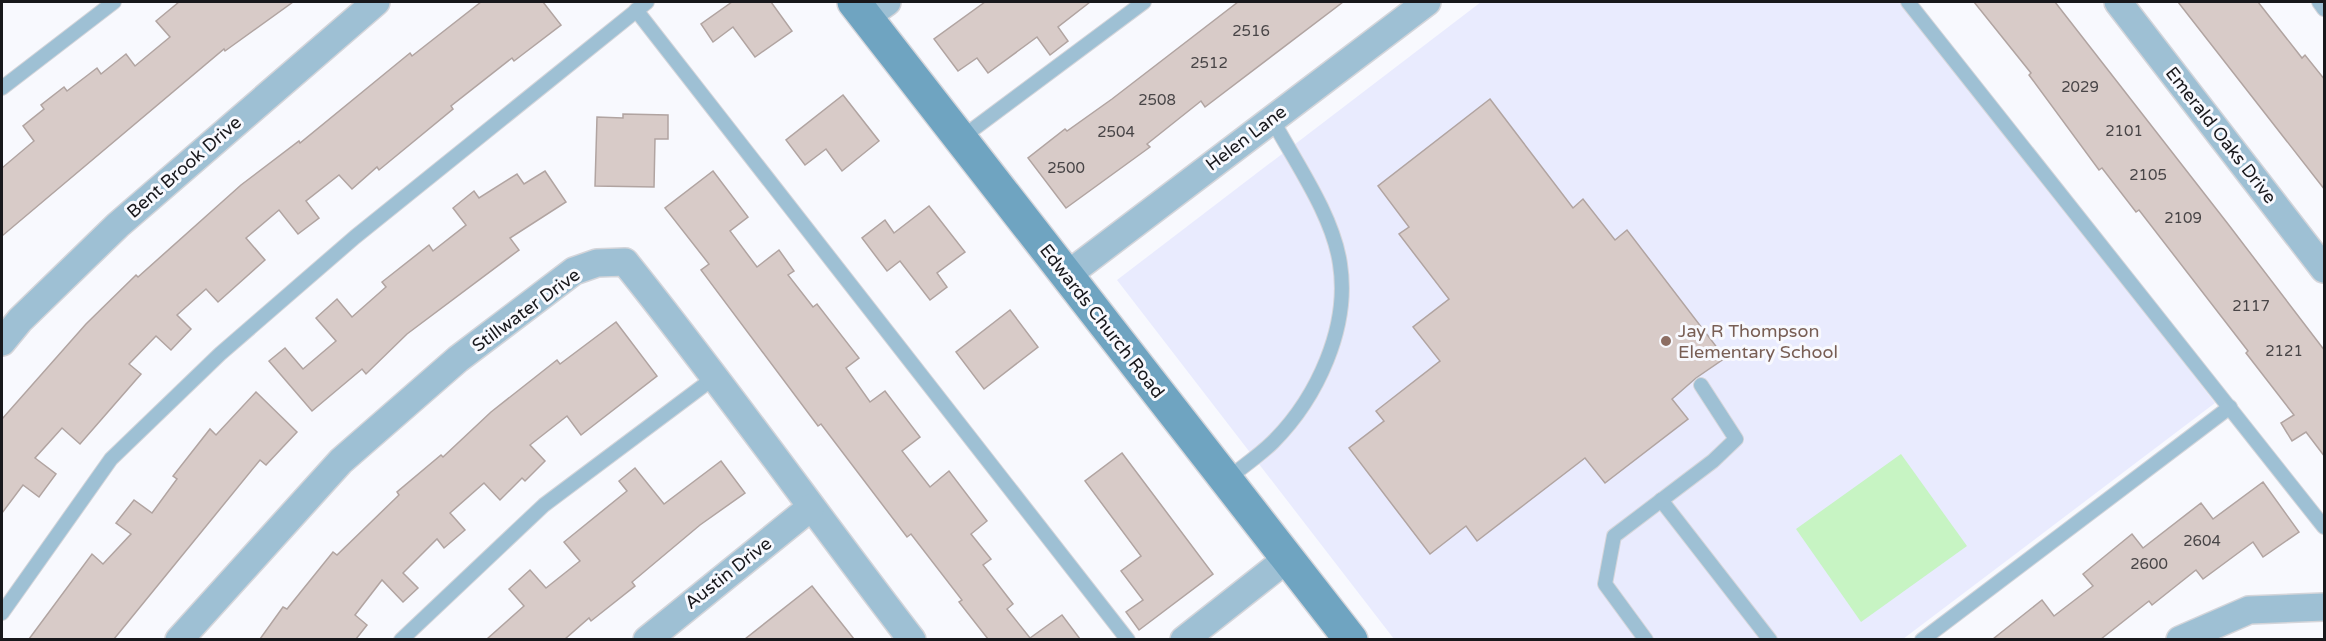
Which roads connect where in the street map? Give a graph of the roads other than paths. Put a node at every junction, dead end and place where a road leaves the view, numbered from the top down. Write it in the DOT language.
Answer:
graph roads {
  1 [pos="114,2"];
  2 [pos="376,2"];
  3 [pos="1144,2"];
  4 [pos="1426,2"];
  5 [pos="1908,2"];
  6 [pos="2118,2"];
  7 [pos="2319,2"];
  8 [pos="641,6"];
  9 [pos="869,7"];
  10 [pos="2325,9"];
  11 [pos="2,88"];
  12 [pos="1272,119"];
  13 [pos="960,139"];
  14 [pos="2325,269"];
  15 [pos="1066,276"];
  16 [pos="2,342"];
  17 [pos="715,377"];
  18 [pos="1701,385"];
  19 [pos="2230,407"];
  20 [pos="1227,479"];
  21 [pos="1661,500"];
  22 [pos="810,508"];
  23 [pos="2325,526"];
  24 [pos="1288,558"];
  25 [pos="2325,607"];
  26 [pos="2,613"];
  27 [pos="179,639"];
  28 [pos="401,639"];
  29 [pos="647,639"];
  30 [pos="911,639"];
  31 [pos="1128,639"];
  32 [pos="1184,639"];
  33 [pos="1351,639"];
  34 [pos="1646,639"];
  35 [pos="1770,639"];
  36 [pos="1922,639"];
  37 [pos="2180,639"];
  1 -- 11 [label="lane"];
  2 -- 16 [label="street, Bent Brook Drive"];
  3 -- 13 [label="lane"];
  4 -- 12 [label="street, Helen Lane"];
  5 -- 19 [label="lane"];
  6 -- 14 [label="street, Emerald Oaks Drive"];
  7 -- 10 [label="lane"];
  8 -- 26 [label="lane"];
  8 -- 31 [label="lane"];
  9 -- 13 [label="street, Edwards Church Road"];
  12 -- 15 [label="street, Helen Lane"];
  12 -- 20 [label="lane"];
  13 -- 15 [label="street, Edwards Church Road"];
  15 -- 20 [label="street, Edwards Church Road"];
  17 -- 22 [label="street, Stillwater Drive"];
  17 -- 27 [label="street, Stillwater Drive"];
  17 -- 28 [label="lane"];
  18 -- 21 [label="lane"];
  19 -- 23 [label="lane"];
  19 -- 36 [label="lane"];
  20 -- 24 [label="street, Edwards Church Road"];
  21 -- 34 [label="lane"];
  21 -- 35 [label="lane"];
  22 -- 29 [label="street, Austin Drive"];
  22 -- 30 [label="street, Stillwater Drive"];
  24 -- 32 [label="street"];
  24 -- 33 [label="street, Edwards Church Road"];
  25 -- 37 [label="street"];
}
